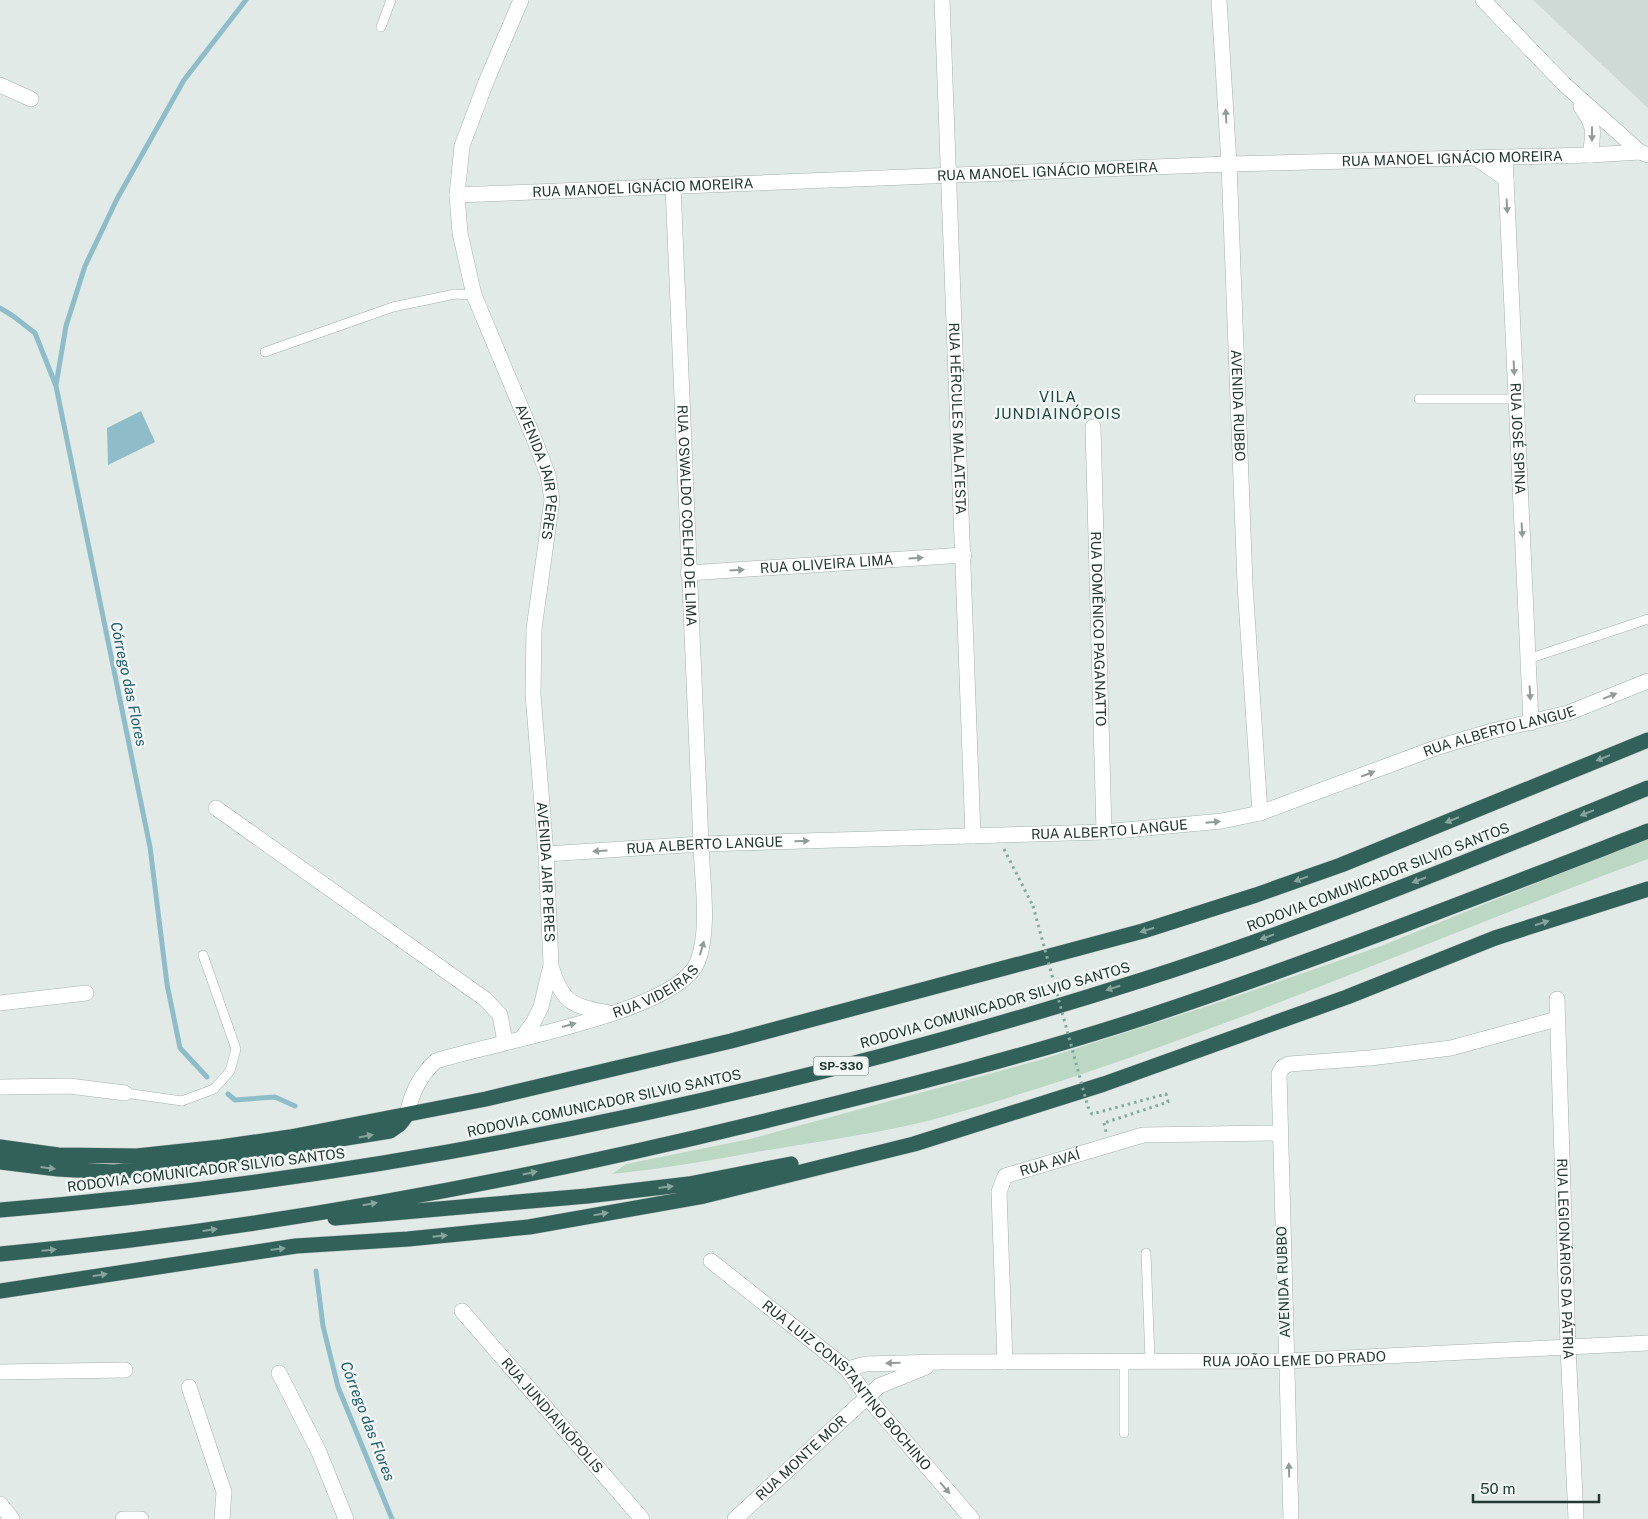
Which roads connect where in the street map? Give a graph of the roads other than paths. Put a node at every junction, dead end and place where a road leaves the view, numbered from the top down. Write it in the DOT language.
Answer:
graph roads {
  1 [pos="391,0"];
  2 [pos="522,0"];
  3 [pos="942,0"];
  4 [pos="1219,0"];
  5 [pos="1483,0"];
  6 [pos="381,27"];
  7 [pos="0,86"];
  8 [pos="1565,86"];
  9 [pos="31,99"];
  10 [pos="1644,154"];
  11 [pos="1590,155"];
  12 [pos="1505,157"];
  13 [pos="1476,158"];
  14 [pos="1229,164"];
  15 [pos="950,177"];
  16 [pos="1506,179"];
  17 [pos="673,186"];
  18 [pos="456,195"];
  19 [pos="474,295"];
  20 [pos="265,352"];
  21 [pos="1419,399"];
  22 [pos="1516,399"];
  23 [pos="1093,427"];
  24 [pos="964,555"];
  25 [pos="688,574"];
  26 [pos="1648,619"];
  27 [pos="1528,659"];
  28 [pos="1648,681"];
  29 [pos="1531,722"];
  30 [pos="1648,740"];
  31 [pos="1648,788"];
  32 [pos="216,808"];
  33 [pos="1260,812"];
  34 [pos="1648,831"];
  35 [pos="1104,832"];
  36 [pos="973,836"];
  37 [pos="701,844"];
  38 [pos="546,854"];
  39 [pos="1648,889"];
  40 [pos="203,955"];
  41 [pos="551,965"];
  42 [pos="86,993"];
  43 [pos="1557,999"];
  44 [pos="0,1003"];
  45 [pos="612,1014"];
  46 [pos="1556,1019"];
  47 [pos="522,1038"];
  48 [pos="505,1042"];
  49 [pos="0,1088"];
  50 [pos="124,1093"];
  51 [pos="406,1115"];
  52 [pos="1279,1133"];
  53 [pos="914,1144"];
  54 [pos="0,1147"];
  55 [pos="0,1162"];
  56 [pos="0,1210"];
  57 [pos="269,1222"];
  58 [pos="1146,1253"];
  59 [pos="0,1254"];
  60 [pos="712,1261"];
  61 [pos="0,1291"];
  62 [pos="462,1311"];
  63 [pos="1648,1343"];
  64 [pos="1568,1348"];
  65 [pos="1124,1361"];
  66 [pos="1150,1361"];
  67 [pos="1285,1361"];
  68 [pos="940,1362"];
  69 [pos="1005,1362"];
  70 [pos="847,1369"];
  71 [pos="125,1370"];
  72 [pos="0,1372"];
  73 [pos="279,1374"];
  74 [pos="189,1387"];
  75 [pos="868,1398"];
  76 [pos="1124,1433"];
  77 [pos="0,1504"];
  78 [pos="12,1519"];
  79 [pos="124,1519"];
  80 [pos="141,1519"];
  81 [pos="222,1519"];
  82 [pos="346,1519"];
  83 [pos="642,1519"];
  84 [pos="736,1519"];
  85 [pos="972,1519"];
  86 [pos="1291,1519"];
  87 [pos="1576,1519"];
  1 -- 6 [label="lane"];
  2 -- 18 [label="street, AVENIDA JAIR PERES"];
  3 -- 15 [label="street, RUA HÉRCULES MALATESTA"];
  14 -- 4 [label="street, AVENIDA RUBBO, one-way"];
  5 -- 8 [label="street"];
  7 -- 9 [label="street"];
  8 -- 10 [label="street"];
  8 -- 11 [label="street, one-way"];
  10 -- 11 [label="street, RUA MANOEL IGNÁCIO MOREIRA"];
  11 -- 12 [label="street, RUA MANOEL IGNÁCIO MOREIRA"];
  12 -- 13 [label="street, RUA MANOEL IGNÁCIO MOREIRA"];
  12 -- 16 [label="street, RUA JOSÉ SPINA"];
  13 -- 14 [label="street, RUA MANOEL IGNÁCIO MOREIRA"];
  13 -- 16 [label="street"];
  14 -- 15 [label="street, RUA MANOEL IGNÁCIO MOREIRA"];
  14 -- 33 [label="street, AVENIDA RUBBO"];
  15 -- 17 [label="street, RUA MANOEL IGNÁCIO MOREIRA"];
  15 -- 24 [label="street, RUA HÉRCULES MALATESTA"];
  16 -- 22 [label="street, RUA JOSÉ SPINA, one-way"];
  17 -- 18 [label="street, RUA MANOEL IGNÁCIO MOREIRA"];
  17 -- 25 [label="street, RUA OSWALDO COELHO DE LIMA"];
  18 -- 19 [label="street, AVENIDA JAIR PERES"];
  19 -- 20 [label="lane"];
  19 -- 38 [label="street, AVENIDA JAIR PERES"];
  21 -- 22 [label="lane"];
  22 -- 27 [label="street, RUA JOSÉ SPINA, one-way"];
  23 -- 35 [label="street, RUA DOMÊNICO PAGANATTO"];
  25 -- 24 [label="street, RUA OLIVEIRA LIMA, one-way"];
  24 -- 36 [label="street, RUA HÉRCULES MALATESTA"];
  25 -- 37 [label="street, RUA OSWALDO COELHO DE LIMA"];
  26 -- 27 [label="lane"];
  27 -- 29 [label="street, RUA JOSÉ SPINA, one-way"];
  29 -- 28 [label="street, RUA ALBERTO LANGUE, one-way"];
  33 -- 29 [label="street, RUA ALBERTO LANGUE, one-way"];
  30 -- 51 [label="highway, one-way"];
  31 -- 56 [label="highway, RODOVIA COMUNICADOR SILVIO SANTOS / SP-330, one-way"];
  32 -- 48 [label="street"];
  35 -- 33 [label="street, RUA ALBERTO LANGUE, one-way"];
  57 -- 34 [label="highway, SP-330, one-way"];
  35 -- 36 [label="street, RUA ALBERTO LANGUE"];
  37 -- 36 [label="street, RUA ALBERTO LANGUE, one-way"];
  37 -- 38 [label="street, RUA ALBERTO LANGUE, one-way"];
  45 -- 37 [label="street, RUA VIDEIRAS, one-way"];
  38 -- 41 [label="street, AVENIDA JAIR PERES"];
  53 -- 39 [label="highway, one-way"];
  40 -- 50 [label="lane"];
  41 -- 45 [label="street, AVENIDA JAIR PERES"];
  41 -- 47 [label="street, AVENIDA JAIR PERES"];
  42 -- 44 [label="street"];
  43 -- 46 [label="street, RUA LEGIONÁRIOS DA PÁTRIA"];
  47 -- 45 [label="street, RUA VIDEIRAS, one-way"];
  46 -- 52 [label="street, AVENIDA RUBBO"];
  46 -- 64 [label="street, RUA LEGIONÁRIOS DA PÁTRIA"];
  47 -- 48 [label="street"];
  48 -- 51 [label="street"];
  49 -- 50 [label="street"];
  51 -- 54 [label="highway"];
  55 -- 51 [label="highway, one-way"];
  52 -- 67 [label="street, AVENIDA RUBBO"];
  52 -- 69 [label="street, RUA AVAÍ"];
  57 -- 53 [label="highway, one-way"];
  61 -- 53 [label="highway, one-way"];
  59 -- 57 [label="highway, SP-330, one-way"];
  58 -- 66 [label="lane"];
  60 -- 70 [label="street, RUA LUIZ CONSTANTINO BOCHINO"];
  62 -- 83 [label="street, RUA JUNDIAINÓPOLIS"];
  63 -- 64 [label="street, RUA JOÃO LEME DO PRADO"];
  64 -- 67 [label="street, RUA JOÃO LEME DO PRADO"];
  64 -- 87 [label="street, RUA LEGIONÁRIOS DA PÁTRIA"];
  65 -- 66 [label="street, RUA JOÃO LEME DO PRADO"];
  65 -- 69 [label="street, RUA JOÃO LEME DO PRADO"];
  65 -- 76 [label="lane"];
  66 -- 67 [label="street, RUA JOÃO LEME DO PRADO"];
  86 -- 67 [label="street, AVENIDA RUBBO, one-way"];
  68 -- 69 [label="street, RUA JOÃO LEME DO PRADO"];
  68 -- 70 [label="street, RUA JOÃO LEME DO PRADO, one-way"];
  68 -- 75 [label="street, RUA JOÃO LEME DO PRADO"];
  70 -- 75 [label="street, RUA LUIZ CONSTANTINO BOCHINO"];
  71 -- 72 [label="street"];
  73 -- 82 [label="street"];
  74 -- 81 [label="street"];
  75 -- 84 [label="street, RUA MONTE MOR"];
  75 -- 85 [label="street, RUA LUIZ CONSTANTINO BOCHINO, one-way"];
  77 -- 78 [label="street"];
  79 -- 80 [label="street"];
}
